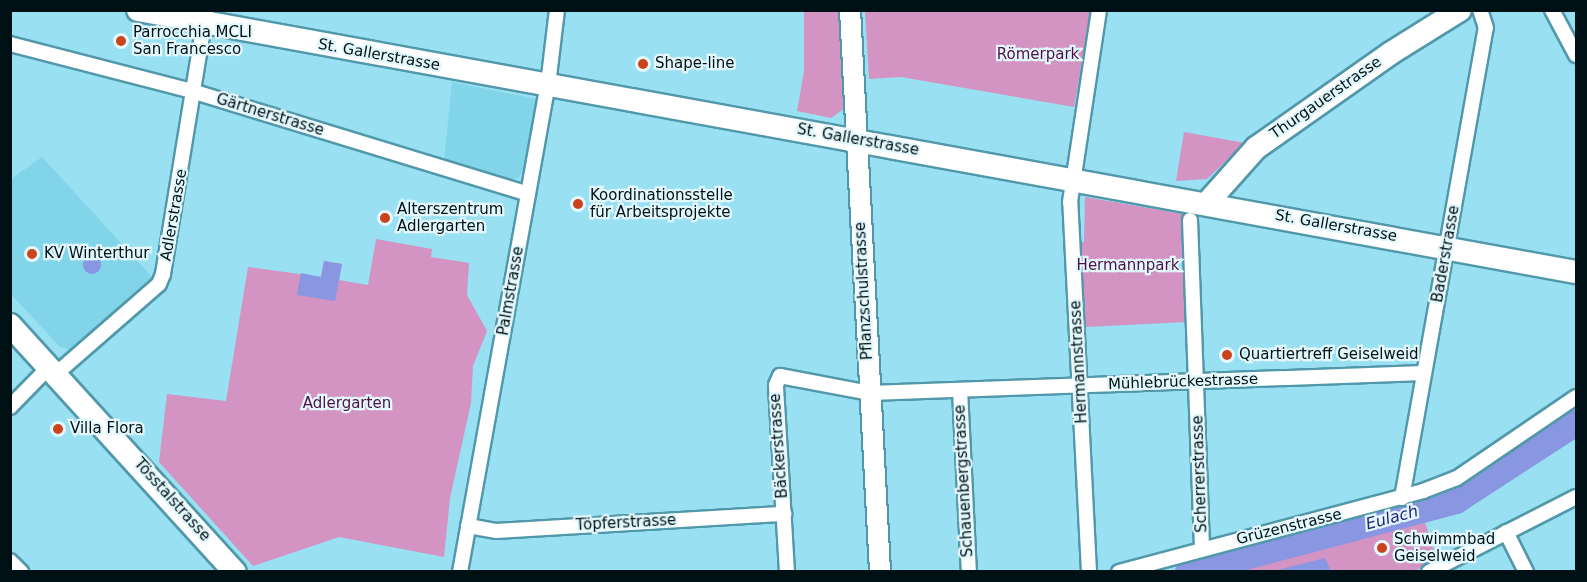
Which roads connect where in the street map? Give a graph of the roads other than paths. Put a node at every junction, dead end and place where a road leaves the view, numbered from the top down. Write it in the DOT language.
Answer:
graph roads {
  1 [pos="138,10"];
  2 [pos="557,10"];
  3 [pos="850,10"];
  4 [pos="1460,10"];
  5 [pos="1480,10"];
  6 [pos="1552,10"];
  7 [pos="1098,15"];
  8 [pos="205,17"];
  9 [pos="10,44"];
  10 [pos="1576,55"];
  11 [pos="548,86"];
  12 [pos="195,92"];
  13 [pos="856,139"];
  14 [pos="1072,178"];
  15 [pos="528,194"];
  16 [pos="1207,203"];
  17 [pos="1190,220"];
  18 [pos="1447,246"];
  19 [pos="1576,272"];
  20 [pos="10,325"];
  21 [pos="53,369"];
  22 [pos="1424,373"];
  23 [pos="1196,381"];
  24 [pos="1080,386"];
  25 [pos="960,390"];
  26 [pos="870,393"];
  27 [pos="1576,397"];
  28 [pos="10,407"];
  29 [pos="1402,498"];
  30 [pos="1573,499"];
  31 [pos="784,513"];
  32 [pos="1576,513"];
  33 [pos="468,526"];
  34 [pos="1506,532"];
  35 [pos="1202,549"];
  36 [pos="10,561"];
  37 [pos="1445,568"];
  38 [pos="21,572"];
  39 [pos="235,572"];
  40 [pos="460,572"];
  41 [pos="787,572"];
  42 [pos="880,572"];
  43 [pos="969,572"];
  44 [pos="1089,572"];
  45 [pos="1119,572"];
  46 [pos="1429,572"];
  47 [pos="1526,572"];
  1 -- 8 [label="main road, St. Gallerstrasse"];
  2 -- 11 [label="street, Palmstrasse"];
  3 -- 13 [label="street, Pflanzschulstrasse"];
  4 -- 16 [label="main road, Thurgauerstrasse"];
  5 -- 18 [label="street, Baderstrasse"];
  6 -- 10 [label="street"];
  7 -- 14 [label="street, Hermannstrasse"];
  8 -- 11 [label="main road, St. Gallerstrasse"];
  8 -- 12 [label="street, Adlerstrasse"];
  9 -- 12 [label="street, Gärtnerstrasse"];
  11 -- 13 [label="main road, St. Gallerstrasse"];
  11 -- 15 [label="street, Palmstrasse"];
  12 -- 15 [label="street, Gärtnerstrasse"];
  12 -- 21 [label="street, Adlerstrasse"];
  13 -- 14 [label="main road, St. Gallerstrasse"];
  13 -- 26 [label="street, Pflanzschulstrasse"];
  14 -- 16 [label="main road, St. Gallerstrasse"];
  14 -- 24 [label="street, Hermannstrasse"];
  15 -- 33 [label="street, Palmstrasse"];
  16 -- 18 [label="main road, St. Gallerstrasse"];
  17 -- 23 [label="street, Scherrerstrasse"];
  18 -- 19 [label="main road, St. Gallerstrasse"];
  18 -- 22 [label="street, Baderstrasse"];
  20 -- 21 [label="main road, Tösstalstrasse"];
  21 -- 28 [label="street, Adlerstrasse"];
  21 -- 39 [label="main road, Tösstalstrasse"];
  22 -- 23 [label="street, Mühlebrückestrasse"];
  22 -- 29 [label="street, Baderstrasse"];
  23 -- 24 [label="street, Mühlebrückestrasse"];
  23 -- 35 [label="street, Scherrerstrasse"];
  24 -- 25 [label="street, Mühlebrückestrasse"];
  24 -- 44 [label="street, Hermannstrasse"];
  25 -- 26 [label="street, Mühlebrückestrasse"];
  25 -- 43 [label="street, Schauenbergstrasse"];
  26 -- 31 [label="street, Bäckerstrasse"];
  26 -- 42 [label="street, Pflanzschulstrasse"];
  27 -- 29 [label="street, Grüzenstrasse"];
  29 -- 35 [label="street, Grüzenstrasse"];
  30 -- 32 [label="street"];
  30 -- 34 [label="street"];
  31 -- 33 [label="street, Töpferstrasse"];
  31 -- 41 [label="street, Bäckerstrasse"];
  33 -- 40 [label="street, Palmstrasse"];
  34 -- 37 [label="street"];
  34 -- 47 [label="street"];
  35 -- 45 [label="street, Grüzenstrasse"];
  36 -- 38 [label="street"];
  37 -- 46 [label="street"];
}
